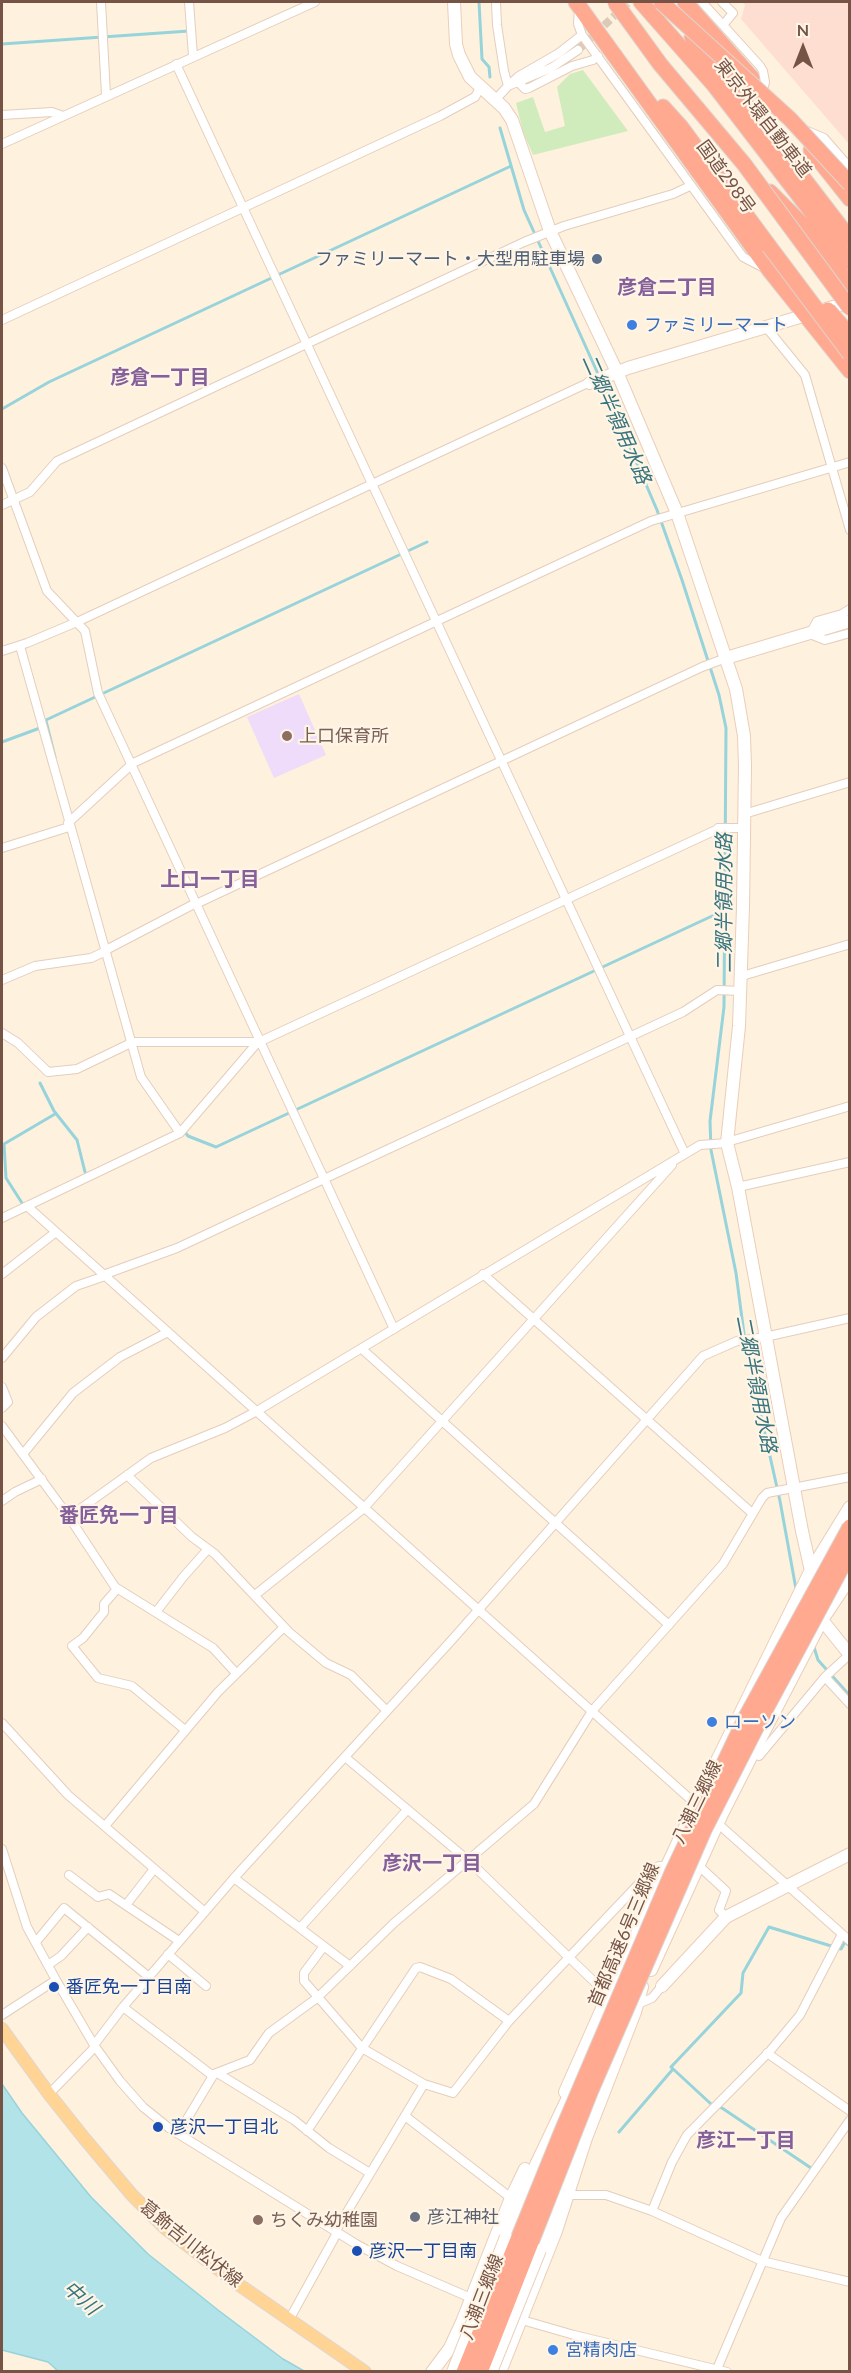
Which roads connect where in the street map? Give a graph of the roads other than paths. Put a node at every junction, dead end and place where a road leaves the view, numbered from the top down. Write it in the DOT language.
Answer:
graph roads {
  1 [pos="101,2"];
  2 [pos="189,2"];
  3 [pos="315,2"];
  4 [pos="454,2"];
  5 [pos="496,2"];
  6 [pos="615,2"];
  7 [pos="641,2"];
  8 [pos="661,2"];
  9 [pos="685,2"];
  10 [pos="702,2"];
  11 [pos="578,3"];
  12 [pos="724,4"];
  13 [pos="723,24"];
  14 [pos="582,35"];
  15 [pos="578,50"];
  16 [pos="193,56"];
  17 [pos="598,56"];
  18 [pos="620,60"];
  19 [pos="176,64"];
  20 [pos="518,82"];
  21 [pos="508,86"];
  22 [pos="480,88"];
  23 [pos="763,90"];
  24 [pos="106,95"];
  25 [pos="496,99"];
  26 [pos="2,115"];
  27 [pos="63,116"];
  28 [pos="790,125"];
  29 [pos="2,144"];
  30 [pos="744,165"];
  31 [pos="849,168"];
  32 [pos="849,184"];
  33 [pos="690,186"];
  34 [pos="849,199"];
  35 [pos="244,207"];
  36 [pos="550,231"];
  37 [pos="849,239"];
  38 [pos="771,244"];
  39 [pos="849,262"];
  40 [pos="770,271"];
  41 [pos="849,285"];
  42 [pos="849,302"];
  43 [pos="849,308"];
  44 [pos="806,315"];
  45 [pos="2,320"];
  46 [pos="766,327"];
  47 [pos="849,335"];
  48 [pos="307,344"];
  49 [pos="849,354"];
  50 [pos="849,371"];
  51 [pos="617,372"];
  52 [pos="590,382"];
  53 [pos="849,462"];
  54 [pos="2,468"];
  55 [pos="831,468"];
  56 [pos="372,483"];
  57 [pos="14,500"];
  58 [pos="2,505"];
  59 [pos="677,513"];
  60 [pos="849,530"];
  61 [pos="849,609"];
  62 [pos="849,621"];
  63 [pos="77,622"];
  64 [pos="437,622"];
  65 [pos="849,633"];
  66 [pos="810,634"];
  67 [pos="20,646"];
  68 [pos="2,651"];
  69 [pos="726,658"];
  70 [pos="501,761"];
  71 [pos="131,764"];
  72 [pos="849,782"];
  73 [pos="744,813"];
  74 [pos="69,825"];
  75 [pos="744,828"];
  76 [pos="2,848"];
  77 [pos="567,901"];
  78 [pos="196,903"];
  79 [pos="849,944"];
  80 [pos="104,952"];
  81 [pos="742,976"];
  82 [pos="2,980"];
  83 [pos="741,990"];
  84 [pos="2,1033"];
  85 [pos="630,1037"];
  86 [pos="130,1042"];
  87 [pos="260,1042"];
  88 [pos="849,1106"];
  89 [pos="180,1133"];
  90 [pos="727,1142"];
  91 [pos="683,1155"];
  92 [pos="849,1162"];
  93 [pos="324,1179"];
  94 [pos="738,1187"];
  95 [pos="27,1206"];
  96 [pos="2,1218"];
  97 [pos="56,1232"];
  98 [pos="2,1274"];
  99 [pos="483,1274"];
  100 [pos="104,1275"];
  101 [pos="534,1318"];
  102 [pos="849,1318"];
  103 [pos="394,1329"];
  104 [pos="168,1332"];
  105 [pos="765,1337"];
  106 [pos="362,1349"];
  107 [pos="2,1358"];
  108 [pos="2,1387"];
  109 [pos="2,1408"];
  110 [pos="256,1411"];
  111 [pos="648,1419"];
  112 [pos="442,1421"];
  113 [pos="2,1426"];
  114 [pos="22,1454"];
  115 [pos="127,1475"];
  116 [pos="849,1478"];
  117 [pos="42,1479"];
  118 [pos="793,1489"];
  119 [pos="2,1501"];
  120 [pos="849,1507"];
  121 [pos="364,1508"];
  122 [pos="752,1513"];
  123 [pos="69,1517"];
  124 [pos="555,1523"];
  125 [pos="849,1527"];
  126 [pos="208,1549"];
  127 [pos="849,1553"];
  128 [pos="810,1572"];
  129 [pos="849,1578"];
  130 [pos="117,1589"];
  131 [pos="255,1595"];
  132 [pos="479,1610"];
  133 [pos="156,1612"];
  134 [pos="822,1620"];
  135 [pos="669,1625"];
  136 [pos="284,1627"];
  137 [pos="846,1658"];
  138 [pos="235,1672"];
  139 [pos="825,1677"];
  140 [pos="849,1704"];
  141 [pos="387,1711"];
  142 [pos="592,1712"];
  143 [pos="2,1723"];
  144 [pos="185,1730"];
  145 [pos="726,1740"];
  146 [pos="753,1752"];
  147 [pos="345,1757"];
  148 [pos="696,1803"];
  149 [pos="407,1810"];
  150 [pos="718,1823"];
  151 [pos="105,1826"];
  152 [pos="2,1849"];
  153 [pos="849,1854"];
  154 [pos="469,1861"];
  155 [pos="667,1865"];
  156 [pos="154,1869"];
  157 [pos="698,1869"];
  158 [pos="5,1874"];
  159 [pos="69,1875"];
  160 [pos="234,1878"];
  161 [pos="788,1886"];
  162 [pos="126,1905"];
  163 [pos="205,1912"];
  164 [pos="726,1917"];
  165 [pos="88,1927"];
  166 [pos="300,1928"];
  167 [pos="842,1934"];
  168 [pos="179,1941"];
  169 [pos="849,1941"];
  170 [pos="36,1942"];
  171 [pos="324,1946"];
  172 [pos="168,1954"];
  173 [pos="569,1958"];
  174 [pos="48,1965"];
  175 [pos="625,1965"];
  176 [pos="350,1966"];
  177 [pos="149,1977"];
  178 [pos="56,1980"];
  179 [pos="206,1986"];
  180 [pos="662,1986"];
  181 [pos="642,1987"];
  182 [pos="608,1995"];
  183 [pos="318,1998"];
  184 [pos="638,2004"];
  185 [pos="123,2007"];
  186 [pos="2,2015"];
  187 [pos="509,2021"];
  188 [pos="2,2029"];
  189 [pos="94,2046"];
  190 [pos="362,2048"];
  191 [pos="767,2053"];
  192 [pos="216,2075"];
  193 [pos="424,2084"];
  194 [pos="49,2094"];
  195 [pos="849,2111"];
  196 [pos="405,2116"];
  197 [pos="848,2124"];
  198 [pos="307,2131"];
  199 [pos="178,2134"];
  200 [pos="370,2173"];
  201 [pos="569,2195"];
  202 [pos="511,2198"];
  203 [pos="652,2211"];
  204 [pos="336,2233"];
  205 [pos="762,2261"];
  206 [pos="849,2282"];
  207 [pos="471,2298"];
  208 [pos="522,2319"];
  209 [pos="289,2320"];
  210 [pos="720,2370"];
  211 [pos="365,2372"];
  212 [pos="432,2372"];
  213 [pos="453,2372"];
  214 [pos="464,2372"];
  215 [pos="480,2372"];
  216 [pos="492,2372"];
  217 [pos="500,2372"];
  1 -- 24 [label="street"];
  2 -- 16 [label="street"];
  3 -- 16 [label="street"];
  4 -- 22 [label="main road"];
  5 -- 21 [label="street"];
  6 -- 30 [label="highway, bridge"];
  7 -- 39 [label="highway, 東京外環自動車道"];
  8 -- 32 [label="highway, bridge"];
  8 -- 37 [label="highway, 東京外環自動車道, bridge"];
  9 -- 23 [label="highway"];
  10 -- 13 [label="street"];
  11 -- 14 [label="street"];
  11 -- 18 [label="highway, 国道298号"];
  12 -- 13 [label="street"];
  13 -- 23 [label="street"];
  14 -- 17 [label="street"];
  14 -- 21 [label="street"];
  15 -- 20 [label="street"];
  16 -- 19 [label="street"];
  17 -- 20 [label="street"];
  17 -- 33 [label="street"];
  18 -- 38 [label="highway"];
  18 -- 40 [label="highway, 国道298号"];
  19 -- 24 [label="street"];
  19 -- 35 [label="street"];
  20 -- 21 [label="street"];
  21 -- 25 [label="street"];
  22 -- 25 [label="main road"];
  22 -- 35 [label="street"];
  23 -- 28 [label="highway"];
  24 -- 27 [label="street"];
  25 -- 36 [label="main road"];
  26 -- 27 [label="street"];
  27 -- 29 [label="street"];
  28 -- 31 [label="street"];
  28 -- 34 [label="highway"];
  30 -- 41 [label="highway, bridge"];
  30 -- 43 [label="highway, bridge"];
  33 -- 36 [label="street"];
  33 -- 40 [label="street"];
  35 -- 45 [label="street"];
  35 -- 48 [label="street"];
  36 -- 48 [label="street"];
  36 -- 51 [label="main road"];
  38 -- 47 [label="highway, bridge"];
  38 -- 49 [label="highway, bridge"];
  40 -- 44 [label="highway, 国道298号"];
  42 -- 44 [label="main road"];
  44 -- 46 [label="main road"];
  44 -- 50 [label="highway, 国道298号"];
  46 -- 51 [label="main road"];
  46 -- 55 [label="street"];
  48 -- 56 [label="street"];
  48 -- 57 [label="street"];
  51 -- 52 [label="main road"];
  51 -- 59 [label="main road"];
  52 -- 56 [label="street"];
  53 -- 55 [label="street"];
  54 -- 57 [label="street"];
  55 -- 59 [label="street"];
  55 -- 60 [label="street"];
  56 -- 63 [label="street"];
  56 -- 64 [label="street"];
  57 -- 58 [label="street"];
  57 -- 63 [label="street"];
  59 -- 64 [label="street"];
  59 -- 69 [label="main road"];
  61 -- 66 [label="street"];
  62 -- 66 [label="main road"];
  63 -- 67 [label="street"];
  63 -- 71 [label="street"];
  64 -- 70 [label="street"];
  64 -- 71 [label="street"];
  65 -- 66 [label="street"];
  66 -- 69 [label="main road"];
  67 -- 68 [label="street"];
  67 -- 74 [label="street"];
  69 -- 70 [label="street"];
  69 -- 73 [label="main road"];
  70 -- 77 [label="street"];
  70 -- 78 [label="street"];
  71 -- 74 [label="street"];
  71 -- 78 [label="street"];
  72 -- 73 [label="street"];
  73 -- 75 [label="main road"];
  74 -- 76 [label="street"];
  74 -- 80 [label="street"];
  75 -- 77 [label="street"];
  75 -- 81 [label="main road"];
  77 -- 85 [label="street"];
  77 -- 87 [label="street"];
  78 -- 80 [label="street"];
  78 -- 87 [label="street"];
  79 -- 81 [label="street"];
  80 -- 82 [label="street"];
  80 -- 86 [label="street"];
  81 -- 83 [label="main road"];
  83 -- 85 [label="street"];
  83 -- 90 [label="main road"];
  84 -- 86 [label="street"];
  85 -- 91 [label="street"];
  85 -- 93 [label="street"];
  86 -- 87 [label="street"];
  86 -- 89 [label="street"];
  87 -- 89 [label="street"];
  87 -- 93 [label="street"];
  88 -- 90 [label="street"];
  89 -- 95 [label="street"];
  90 -- 91 [label="street"];
  90 -- 94 [label="main road"];
  91 -- 99 [label="street"];
  91 -- 101 [label="street"];
  92 -- 94 [label="street"];
  93 -- 100 [label="street"];
  93 -- 103 [label="street"];
  94 -- 105 [label="main road"];
  95 -- 96 [label="street"];
  95 -- 97 [label="street"];
  97 -- 98 [label="street"];
  97 -- 100 [label="street"];
  99 -- 101 [label="street"];
  99 -- 103 [label="street"];
  100 -- 104 [label="street"];
  100 -- 107 [label="street"];
  101 -- 111 [label="street"];
  101 -- 112 [label="street"];
  102 -- 105 [label="street"];
  103 -- 106 [label="street"];
  104 -- 110 [label="street"];
  104 -- 114 [label="street"];
  105 -- 111 [label="street"];
  105 -- 118 [label="main road"];
  106 -- 110 [label="street"];
  106 -- 112 [label="street"];
  108 -- 109 [label="street"];
  110 -- 115 [label="street"];
  110 -- 121 [label="street"];
  111 -- 122 [label="street"];
  111 -- 124 [label="street"];
  112 -- 121 [label="street"];
  112 -- 124 [label="street"];
  113 -- 114 [label="street"];
  114 -- 117 [label="street"];
  115 -- 123 [label="street"];
  115 -- 126 [label="street"];
  116 -- 118 [label="street"];
  117 -- 119 [label="street"];
  117 -- 123 [label="street"];
  118 -- 122 [label="street"];
  118 -- 128 [label="main road"];
  120 -- 128 [label="main road, 八潮三郷線"];
  121 -- 131 [label="street"];
  121 -- 132 [label="street"];
  122 -- 135 [label="street"];
  123 -- 130 [label="street"];
  124 -- 132 [label="street"];
  124 -- 135 [label="street"];
  125 -- 214 [label="highway, 首都高速6号三郷線, bridge"];
  126 -- 131 [label="street"];
  126 -- 133 [label="street"];
  127 -- 215 [label="highway, 首都高速6号三郷線, bridge"];
  128 -- 134 [label="main road"];
  128 -- 145 [label="main road, 八潮三郷線"];
  129 -- 134 [label="main road, 八潮三郷線"];
  130 -- 133 [label="street"];
  130 -- 144 [label="street"];
  131 -- 136 [label="street"];
  132 -- 141 [label="street"];
  132 -- 142 [label="street"];
  133 -- 138 [label="street"];
  134 -- 137 [label="main road"];
  134 -- 146 [label="main road, 八潮三郷線"];
  135 -- 142 [label="street"];
  136 -- 138 [label="street"];
  136 -- 141 [label="street"];
  137 -- 139 [label="street"];
  138 -- 144 [label="street"];
  139 -- 140 [label="street"];
  139 -- 146 [label="street"];
  141 -- 147 [label="street"];
  142 -- 148 [label="street"];
  142 -- 154 [label="street"];
  143 -- 151 [label="street"];
  144 -- 151 [label="street"];
  145 -- 146 [label="street"];
  145 -- 148 [label="main road, 八潮三郷線"];
  146 -- 150 [label="main road, 八潮三郷線"];
  147 -- 149 [label="street"];
  147 -- 160 [label="street"];
  148 -- 150 [label="street"];
  148 -- 155 [label="main road, 八潮三郷線"];
  149 -- 154 [label="street"];
  149 -- 166 [label="street"];
  150 -- 157 [label="main road, 八潮三郷線"];
  150 -- 161 [label="street"];
  151 -- 156 [label="street"];
  152 -- 158 [label="street"];
  153 -- 161 [label="main road"];
  154 -- 173 [label="street"];
  154 -- 176 [label="street"];
  155 -- 157 [label="street"];
  155 -- 173 [label="street"];
  155 -- 175 [label="main road, 八潮三郷線"];
  156 -- 162 [label="street"];
  156 -- 163 [label="street"];
  157 -- 164 [label="street"];
  157 -- 181 [label="main road, 八潮三郷線"];
  158 -- 170 [label="street"];
  159 -- 162 [label="street"];
  160 -- 163 [label="street"];
  160 -- 166 [label="street"];
  161 -- 164 [label="main road"];
  161 -- 167 [label="street"];
  162 -- 168 [label="street"];
  163 -- 168 [label="street"];
  164 -- 180 [label="main road"];
  165 -- 170 [label="street"];
  165 -- 174 [label="street"];
  165 -- 177 [label="street"];
  166 -- 171 [label="street"];
  167 -- 169 [label="street"];
  167 -- 191 [label="street"];
  168 -- 172 [label="street"];
  170 -- 174 [label="street"];
  171 -- 176 [label="street"];
  171 -- 183 [label="street"];
  172 -- 177 [label="street"];
  172 -- 179 [label="street"];
  173 -- 182 [label="street"];
  173 -- 187 [label="street"];
  174 -- 178 [label="street"];
  175 -- 182 [label="main road"];
  175 -- 213 [label="main road, 八潮三郷線, bridge"];
  176 -- 183 [label="street"];
  177 -- 185 [label="street"];
  178 -- 186 [label="street"];
  178 -- 189 [label="street"];
  180 -- 184 [label="street"];
  181 -- 184 [label="main road"];
  181 -- 216 [label="main road, 八潮三郷線, bridge"];
  182 -- 202 [label="main road"];
  183 -- 190 [label="street"];
  183 -- 192 [label="street"];
  184 -- 201 [label="main road"];
  185 -- 189 [label="street"];
  185 -- 192 [label="street"];
  187 -- 190 [label="street"];
  187 -- 193 [label="street"];
  188 -- 194 [label="main road, 葛飾吉川松伏線"];
  189 -- 194 [label="street"];
  189 -- 199 [label="street"];
  190 -- 193 [label="street"];
  190 -- 198 [label="street"];
  191 -- 195 [label="street"];
  191 -- 203 [label="street"];
  192 -- 198 [label="street"];
  192 -- 199 [label="street"];
  193 -- 196 [label="street"];
  194 -- 209 [label="main road, 葛飾吉川松伏線"];
  196 -- 200 [label="street"];
  196 -- 202 [label="street"];
  197 -- 205 [label="street"];
  198 -- 200 [label="street"];
  199 -- 204 [label="street"];
  200 -- 204 [label="street"];
  201 -- 203 [label="street"];
  201 -- 208 [label="main road"];
  202 -- 207 [label="main road"];
  203 -- 205 [label="street"];
  204 -- 207 [label="street"];
  204 -- 209 [label="street"];
  205 -- 206 [label="street"];
  205 -- 210 [label="street"];
  207 -- 208 [label="main road"];
  207 -- 212 [label="main road"];
  208 -- 210 [label="street"];
  208 -- 217 [label="main road"];
  209 -- 211 [label="main road, 葛飾吉川松伏線"];
}
